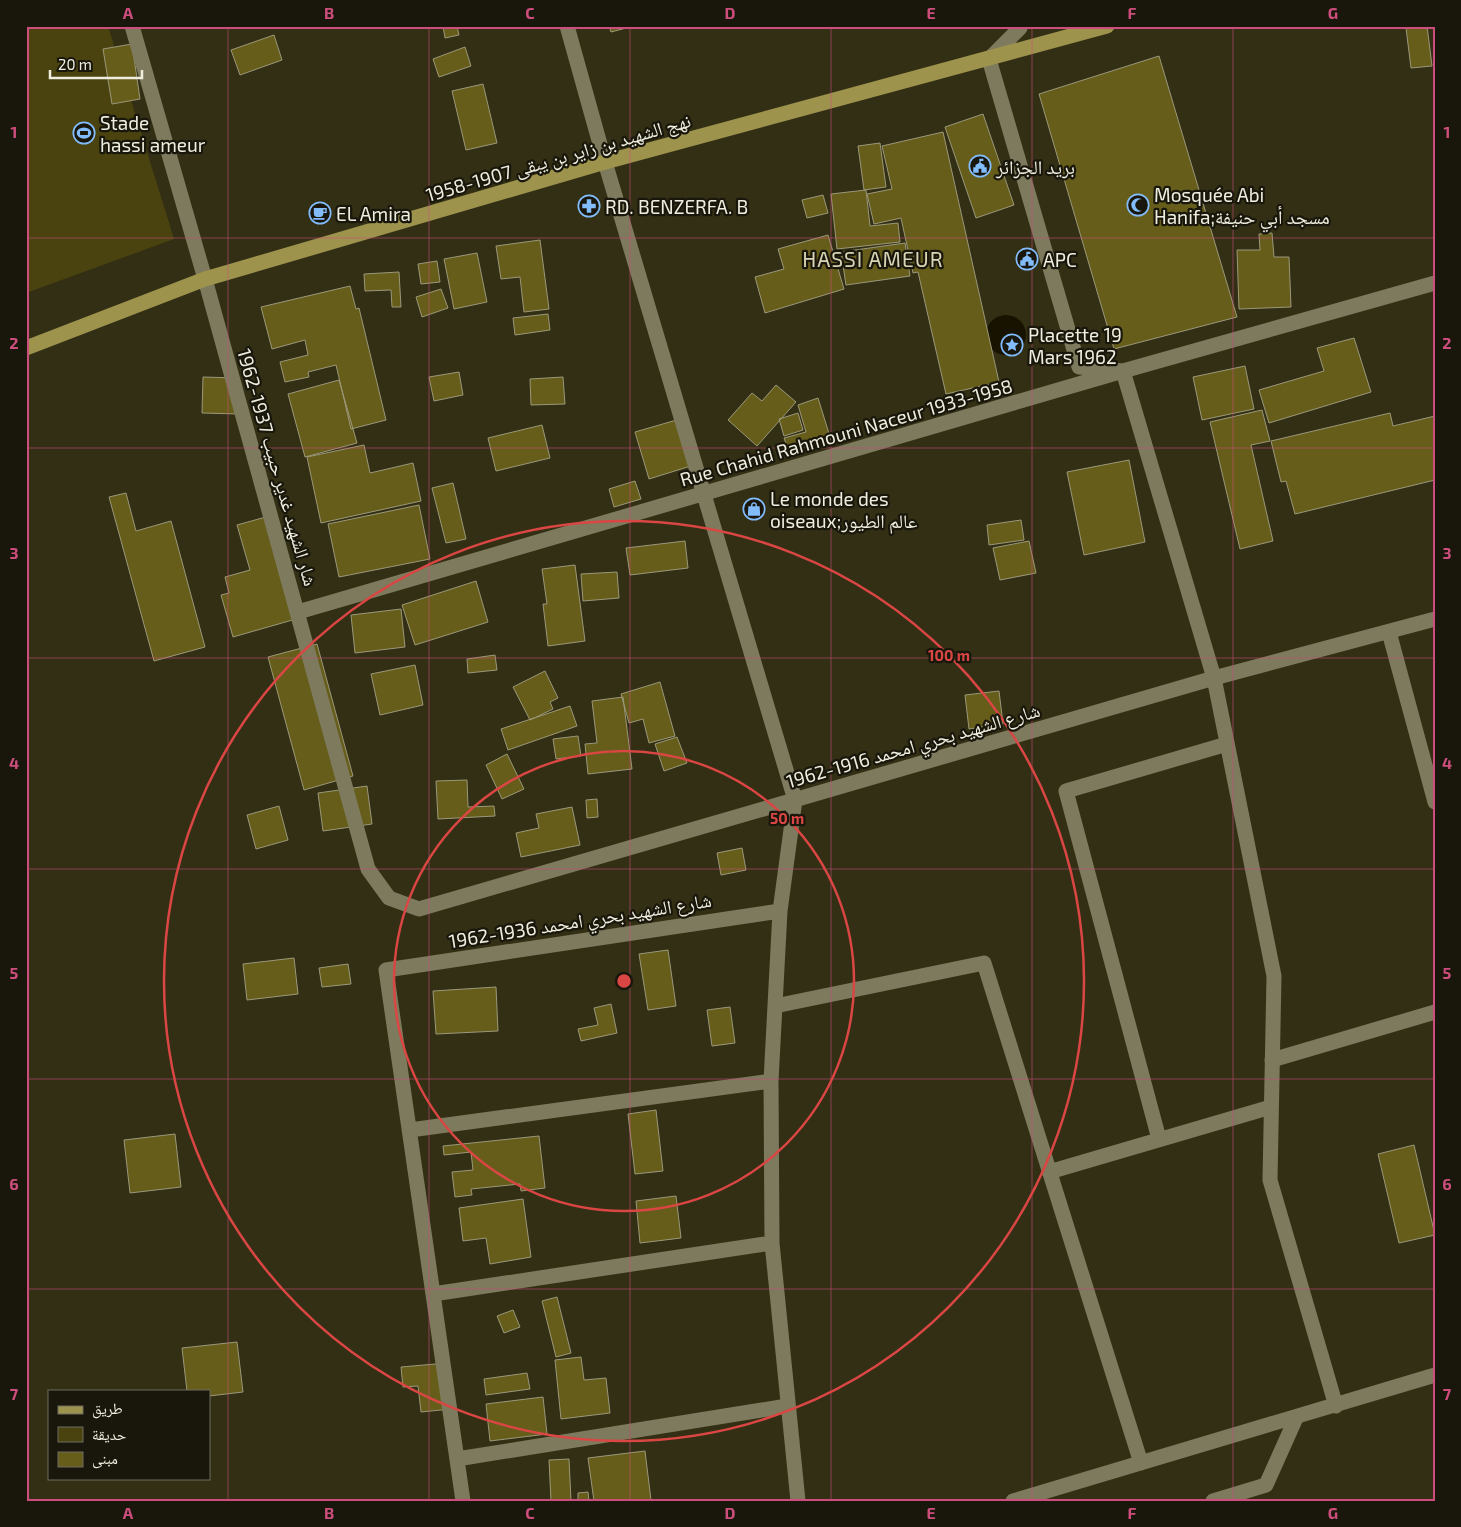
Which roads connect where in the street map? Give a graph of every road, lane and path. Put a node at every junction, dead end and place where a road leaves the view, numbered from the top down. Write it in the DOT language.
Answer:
graph roads {
  1 [pos="132,26"];
  2 [pos="567,26"];
  3 [pos="1020,26"];
  4 [pos="1107,26"];
  5 [pos="989,59"];
  6 [pos="605,162"];
  7 [pos="205,279"];
  8 [pos="1435,283"];
  9 [pos="26,348"];
  10 [pos="1122,371"];
  11 [pos="704,494"];
  12 [pos="298,612"];
  13 [pos="1435,619"];
  14 [pos="1389,632"];
  15 [pos="1214,678"];
  16 [pos="1227,744"];
  17 [pos="796,800"];
  18 [pos="1435,802"];
  19 [pos="404,903"];
  20 [pos="780,910"];
  21 [pos="775,1006"];
  22 [pos="1435,1012"];
  23 [pos="1272,1060"];
  24 [pos="771,1081"];
  25 [pos="1271,1107"];
  26 [pos="410,1130"];
  27 [pos="1159,1140"];
  28 [pos="1049,1172"];
  29 [pos="772,1244"];
  30 [pos="433,1294"];
  31 [pos="1435,1375"];
  32 [pos="787,1406"];
  33 [pos="1336,1406"];
  34 [pos="1296,1418"];
  35 [pos="457,1459"];
  36 [pos="1141,1463"];
  37 [pos="463,1501"];
  38 [pos="798,1501"];
  39 [pos="1013,1501"];
  40 [pos="1213,1501"];
  1 -- 7 [label="street, شار الشهيد غدير حبيب 1937-1962"];
  2 -- 6 [label="street"];
  3 -- 5 [label="street"];
  4 -- 5 [label="main road, نهج الشهيد بن زاير بن يبقى 1907-1958"];
  5 -- 6 [label="main road, نهج الشهيد بن زاير بن يبقى 1907-1958"];
  5 -- 10 [label="street"];
  6 -- 7 [label="main road, نهج الشهيد بن زاير بن يبقى 1907-1958"];
  6 -- 11 [label="street"];
  7 -- 9 [label="main road, نهج الشهيد بن زاير بن يبقى 1907-1958"];
  7 -- 12 [label="street, شار الشهيد غدير حبيب 1937-1962"];
  8 -- 10 [label="street, Rue Chahid Rahmouni Naceur 1933-1958"];
  10 -- 11 [label="street, Rue Chahid Rahmouni Naceur 1933-1958"];
  10 -- 15 [label="street"];
  11 -- 12 [label="street, Rue Chahid Rahmouni Naceur 1933-1958"];
  11 -- 17 [label="street"];
  12 -- 19 [label="street, شار الشهيد غدير حبيب 1937-1962"];
  13 -- 14 [label="street, شارع الشهيد بحري امحمد 1916-1962"];
  14 -- 15 [label="street, شارع الشهيد بحري امحمد 1916-1962"];
  14 -- 18 [label="street"];
  15 -- 16 [label="street"];
  15 -- 17 [label="street, شارع الشهيد بحري امحمد 1916-1962"];
  16 -- 23 [label="street"];
  16 -- 27 [label="street"];
  17 -- 19 [label="street, شارع الشهيد بحري امحمد 1916-1962"];
  17 -- 20 [label="street"];
  20 -- 21 [label="street"];
  20 -- 26 [label="street, شارع الشهيد بحري امحمد 1936-1962"];
  21 -- 24 [label="street"];
  21 -- 28 [label="street"];
  22 -- 23 [label="street"];
  23 -- 25 [label="street"];
  24 -- 26 [label="street"];
  24 -- 29 [label="street"];
  25 -- 27 [label="street"];
  25 -- 33 [label="street"];
  26 -- 30 [label="street"];
  27 -- 28 [label="street"];
  28 -- 36 [label="street"];
  29 -- 30 [label="street"];
  29 -- 32 [label="street"];
  30 -- 35 [label="street"];
  31 -- 33 [label="street"];
  32 -- 35 [label="street"];
  32 -- 38 [label="street"];
  33 -- 34 [label="street"];
  34 -- 36 [label="street"];
  34 -- 40 [label="street"];
  35 -- 37 [label="street"];
  36 -- 39 [label="street"];
}
